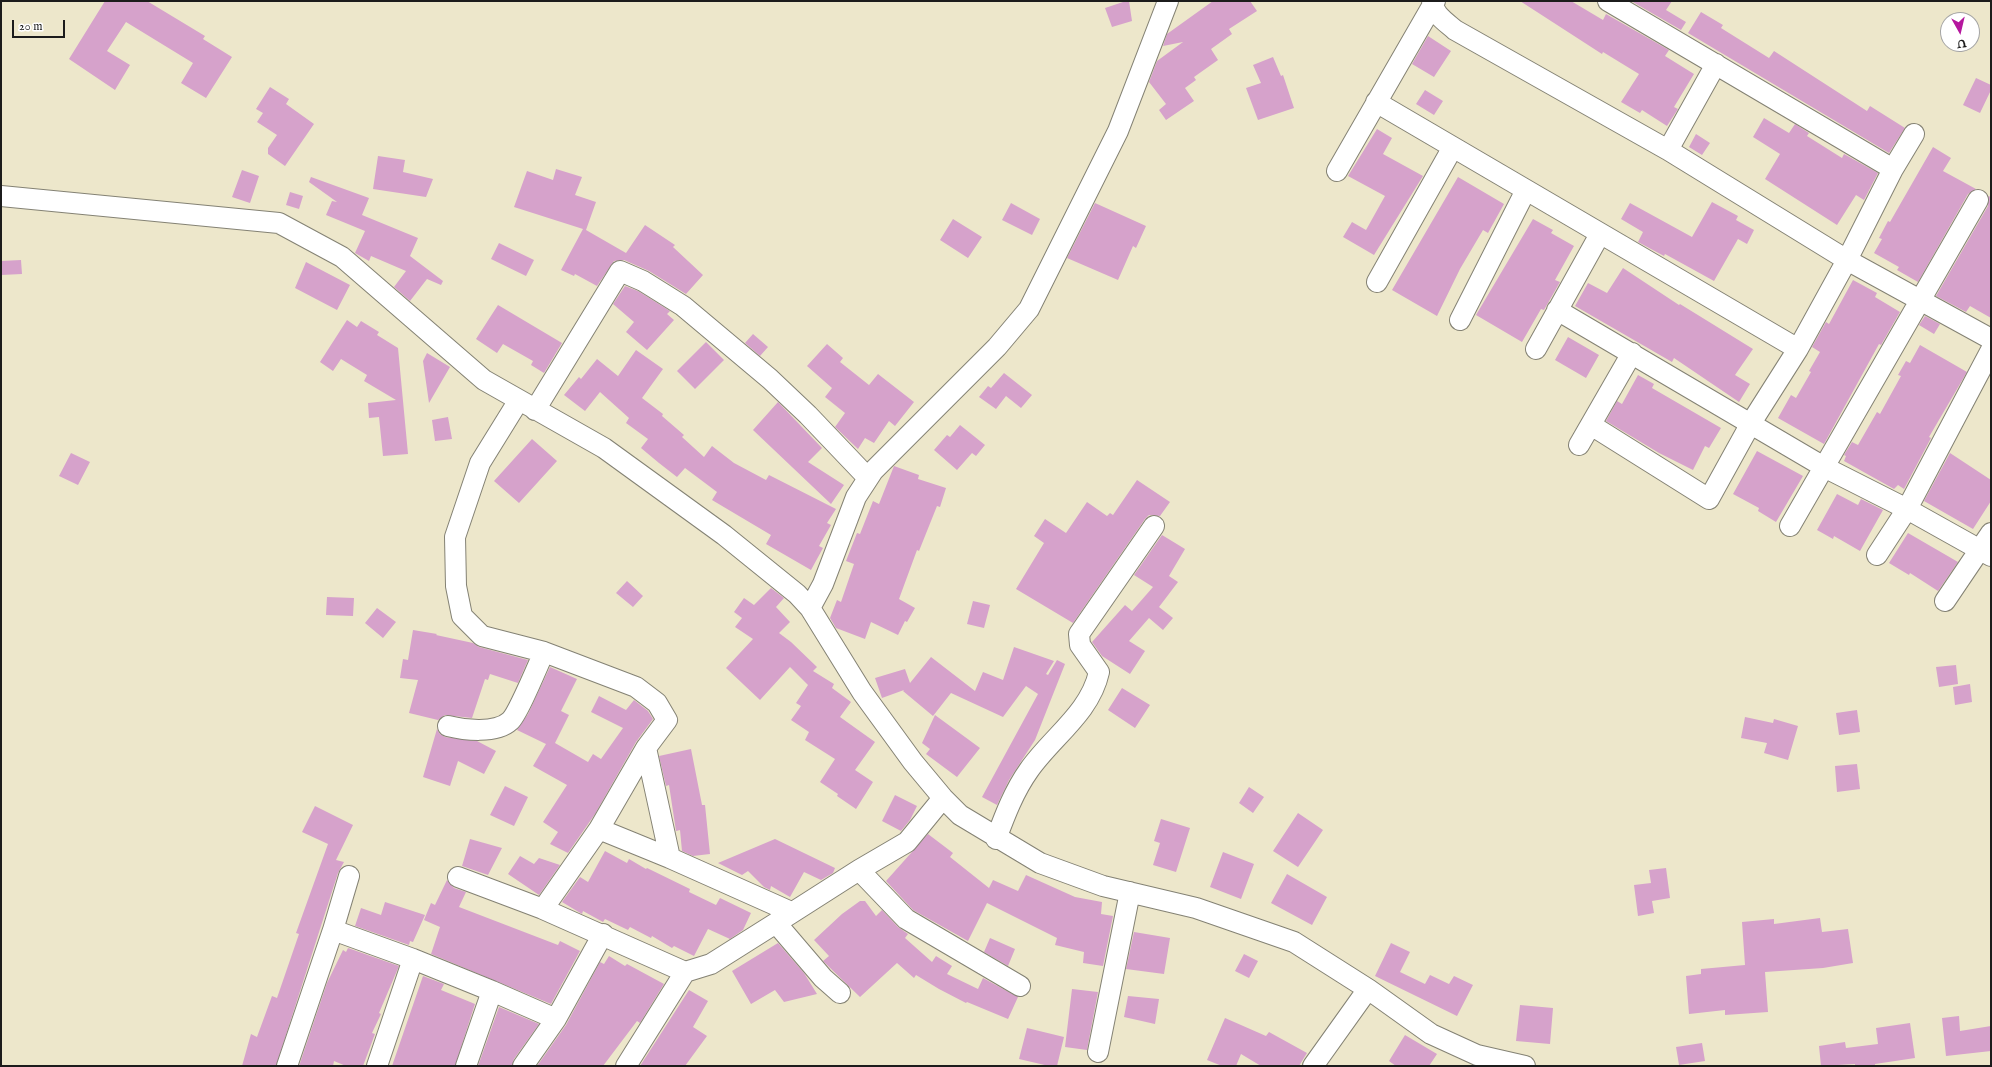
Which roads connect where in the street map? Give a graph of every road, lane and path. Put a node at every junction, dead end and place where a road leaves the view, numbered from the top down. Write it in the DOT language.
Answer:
graph roads {
  1 [pos="1168,1"];
  2 [pos="1608,1"];
  3 [pos="1433,3"];
  4 [pos="1716,64"];
  5 [pos="1376,102"];
  6 [pos="1914,134"];
  7 [pos="1453,147"];
  8 [pos="1668,150"];
  9 [pos="1894,169"];
  10 [pos="1337,171"];
  11 [pos="1526,190"];
  12 [pos="1,196"];
  13 [pos="1978,200"];
  14 [pos="1600,234"];
  15 [pos="1847,260"];
  16 [pos="1377,282"];
  17 [pos="1920,299"];
  18 [pos="1557,310"];
  19 [pos="1460,320"];
  20 [pos="1991,339"];
  21 [pos="1536,349"];
  22 [pos="1798,350"];
  23 [pos="1991,350"];
  24 [pos="1632,353"];
  25 [pos="1984,383"];
  26 [pos="519,400"];
  27 [pos="535,410"];
  28 [pos="1751,423"];
  29 [pos="1591,425"];
  30 [pos="1579,445"];
  31 [pos="1824,466"];
  32 [pos="868,478"];
  33 [pos="1907,509"];
  34 [pos="1154,526"];
  35 [pos="1790,526"];
  36 [pos="1991,533"];
  37 [pos="1985,553"];
  38 [pos="1877,555"];
  39 [pos="1945,601"];
  40 [pos="810,608"];
  41 [pos="544,652"];
  42 [pos="448,726"];
  43 [pos="646,748"];
  44 [pos="943,798"];
  45 [pos="599,829"];
  46 [pos="996,839"];
  47 [pos="670,858"];
  48 [pos="859,870"];
  49 [pos="349,876"];
  50 [pos="458,877"];
  51 [pos="1130,892"];
  52 [pos="544,909"];
  53 [pos="784,917"];
  54 [pos="333,930"];
  55 [pos="603,934"];
  56 [pos="412,959"];
  57 [pos="685,972"];
  58 [pos="1020,986"];
  59 [pos="1368,990"];
  60 [pos="492,991"];
  61 [pos="840,993"];
  62 [pos="556,1019"];
  63 [pos="1098,1052"];
  64 [pos="287,1066"];
  65 [pos="377,1066"];
  66 [pos="466,1066"];
  67 [pos="523,1066"];
  68 [pos="626,1066"];
  69 [pos="1313,1066"];
  70 [pos="1525,1066"];
  1 -- 32 [label="street"];
  2 -- 4 [label="street"];
  3 -- 5 [label="street"];
  3 -- 8 [label="street"];
  4 -- 8 [label="street"];
  4 -- 9 [label="street"];
  5 -- 7 [label="street"];
  5 -- 10 [label="street"];
  6 -- 9 [label="street"];
  7 -- 11 [label="street"];
  7 -- 16 [label="street"];
  8 -- 15 [label="street"];
  9 -- 15 [label="street"];
  11 -- 14 [label="street"];
  11 -- 19 [label="street"];
  12 -- 26 [label="street"];
  13 -- 17 [label="street"];
  14 -- 18 [label="street"];
  14 -- 22 [label="street"];
  15 -- 17 [label="street"];
  15 -- 22 [label="street"];
  17 -- 20 [label="street"];
  17 -- 31 [label="street"];
  18 -- 21 [label="street"];
  18 -- 24 [label="street"];
  22 -- 28 [label="street"];
  23 -- 25 [label="street"];
  24 -- 28 [label="street"];
  24 -- 29 [label="street"];
  25 -- 33 [label="street"];
  26 -- 27 [label="street"];
  26 -- 41 [label="street"];
  27 -- 32 [label="street"];
  27 -- 40 [label="street"];
  28 -- 29 [label="street"];
  28 -- 31 [label="street"];
  29 -- 30 [label="street"];
  31 -- 33 [label="street"];
  31 -- 35 [label="street"];
  32 -- 40 [label="street"];
  33 -- 37 [label="street"];
  33 -- 38 [label="street"];
  34 -- 46 [label="street"];
  36 -- 37 [label="street"];
  37 -- 39 [label="street"];
  40 -- 44 [label="street"];
  41 -- 42 [label="street"];
  41 -- 43 [label="street"];
  43 -- 45 [label="street"];
  43 -- 47 [label="street"];
  44 -- 46 [label="street"];
  44 -- 48 [label="street"];
  45 -- 47 [label="street"];
  45 -- 52 [label="street"];
  46 -- 51 [label="street"];
  47 -- 53 [label="street"];
  48 -- 53 [label="street"];
  48 -- 58 [label="street"];
  49 -- 54 [label="street"];
  50 -- 52 [label="street"];
  51 -- 59 [label="street"];
  51 -- 63 [label="street"];
  52 -- 55 [label="street"];
  53 -- 57 [label="street"];
  53 -- 61 [label="street"];
  54 -- 56 [label="street"];
  54 -- 64 [label="street"];
  55 -- 57 [label="street"];
  55 -- 62 [label="street"];
  56 -- 60 [label="street"];
  56 -- 65 [label="street"];
  57 -- 68 [label="street"];
  59 -- 69 [label="street"];
  59 -- 70 [label="street"];
  60 -- 62 [label="street"];
  60 -- 66 [label="street"];
  62 -- 67 [label="street"];
}
